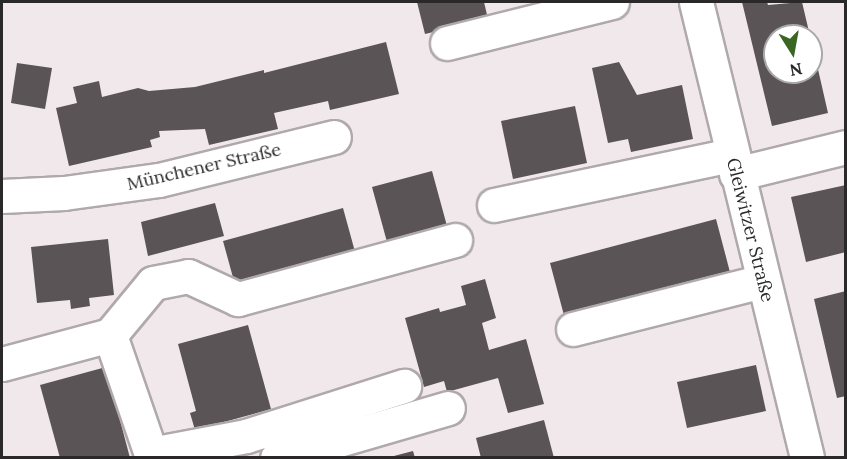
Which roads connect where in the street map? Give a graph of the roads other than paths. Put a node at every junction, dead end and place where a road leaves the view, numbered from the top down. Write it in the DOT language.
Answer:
graph roads {
  1 [pos="612,2"];
  2 [pos="696,2"];
  3 [pos="447,43"];
  4 [pos="334,137"];
  5 [pos="846,147"];
  6 [pos="734,164"];
  7 [pos="2,196"];
  8 [pos="494,205"];
  9 [pos="455,240"];
  10 [pos="763,281"];
  11 [pos="573,329"];
  12 [pos="110,335"];
  13 [pos="2,364"];
  14 [pos="404,386"];
  15 [pos="448,408"];
  16 [pos="277,458"];
  17 [pos="807,458"];
  1 -- 3 [label="street"];
  2 -- 6 [label="street, Gleiwitzer Straße"];
  4 -- 7 [label="street, Münchener Straße"];
  5 -- 6 [label="street"];
  6 -- 8 [label="street"];
  6 -- 10 [label="street, Gleiwitzer Straße"];
  9 -- 12 [label="street"];
  10 -- 11 [label="street"];
  10 -- 17 [label="street, Gleiwitzer Straße"];
  12 -- 13 [label="street"];
  12 -- 14 [label="street"];
  15 -- 16 [label="street"];
}
